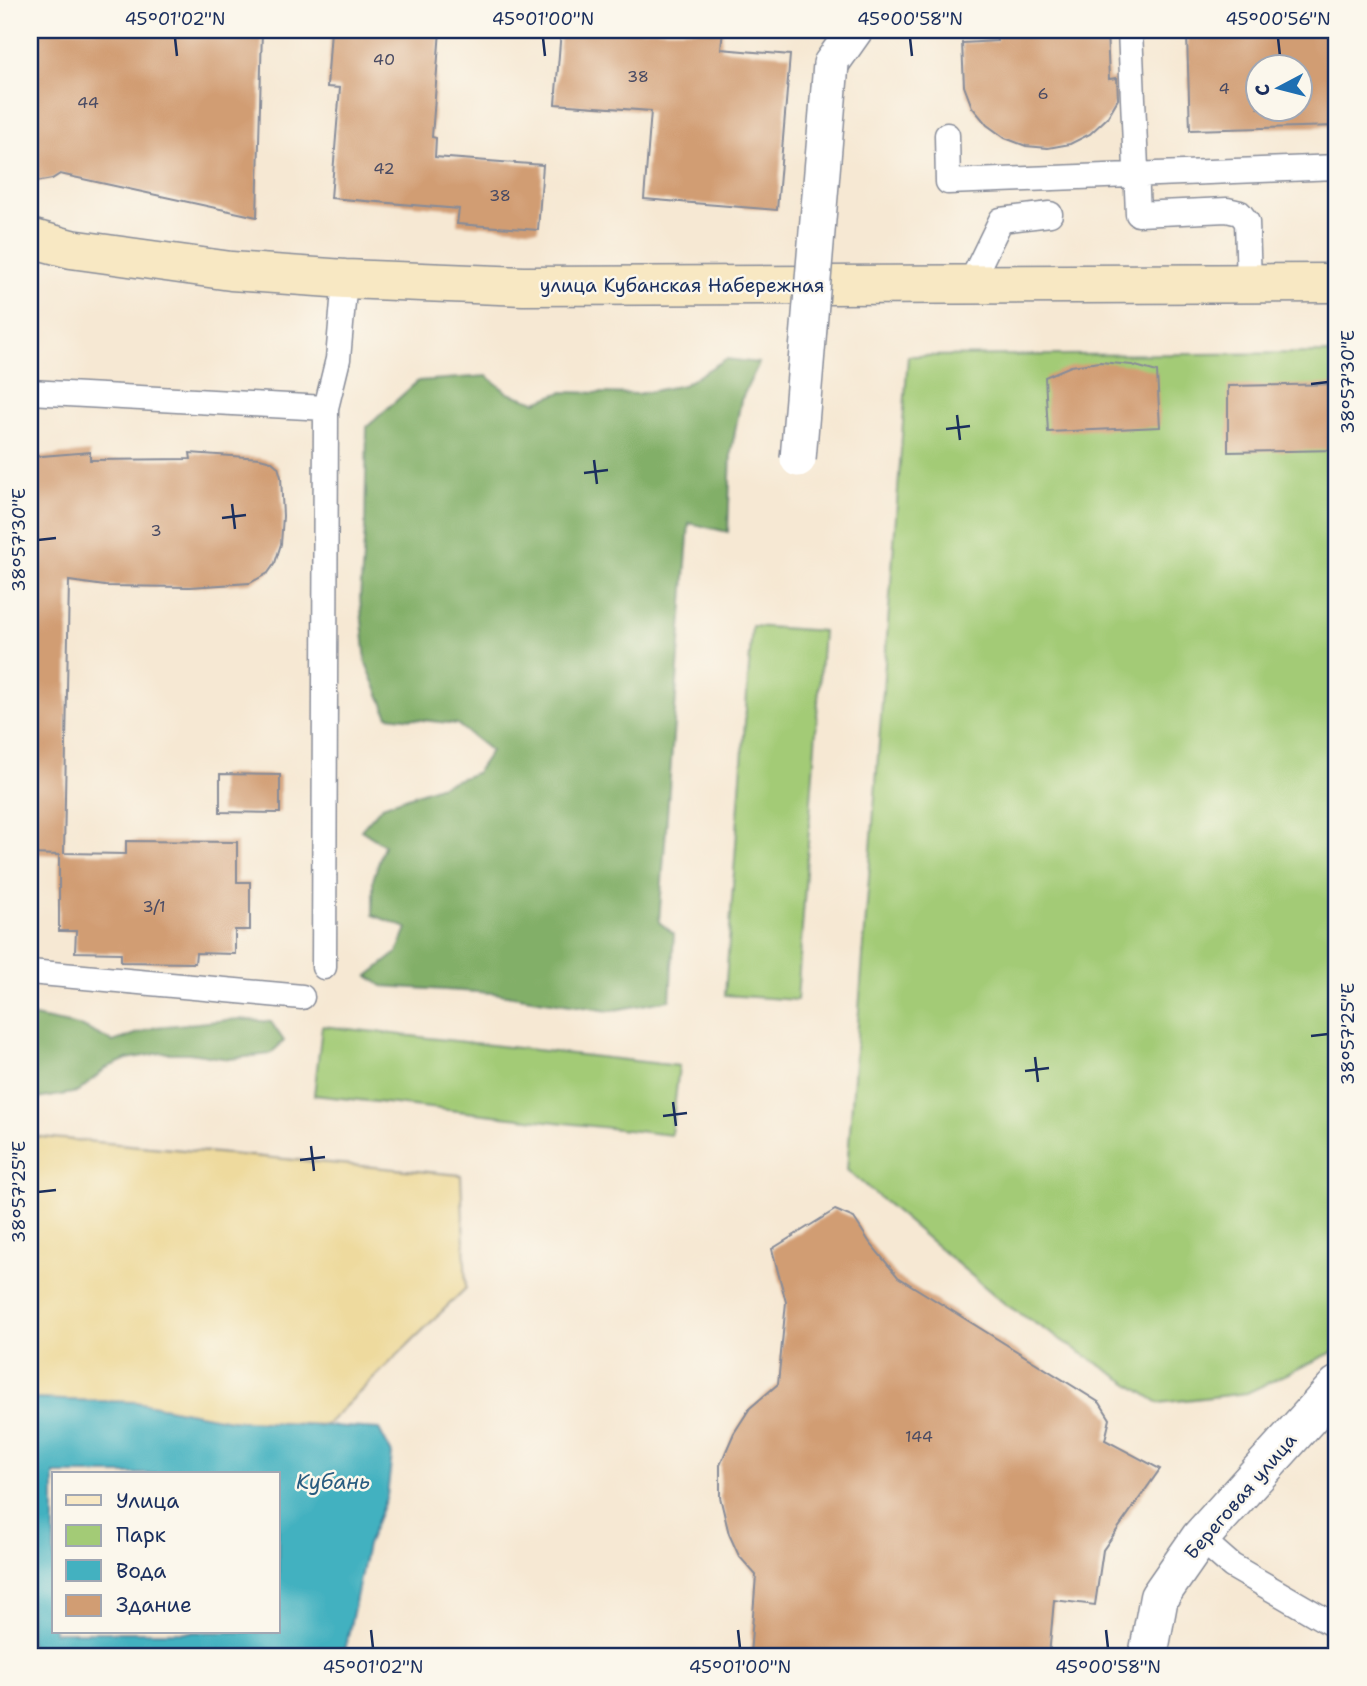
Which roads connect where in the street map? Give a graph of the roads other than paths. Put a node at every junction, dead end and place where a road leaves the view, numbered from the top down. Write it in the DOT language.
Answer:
graph roads {
  1 [pos="855,30"];
  2 [pos="1130,30"];
  3 [pos="947,135"];
  4 [pos="1337,167"];
  5 [pos="1135,174"];
  6 [pos="1050,215"];
  7 [pos="30,238"];
  8 [pos="345,279"];
  9 [pos="1337,283"];
  10 [pos="970,284"];
  11 [pos="1250,284"];
  12 [pos="30,391"];
  13 [pos="326,408"];
  14 [pos="798,460"];
  15 [pos="324,967"];
  16 [pos="30,972"];
  17 [pos="302,997"];
  18 [pos="1337,1386"];
  19 [pos="1200,1538"];
  20 [pos="1337,1627"];
  21 [pos="1148,1656"];
  1 -- 14 [label="street, bridge"];
  2 -- 5 [label="lane"];
  3 -- 5 [label="lane"];
  4 -- 5 [label="lane"];
  5 -- 11 [label="lane"];
  6 -- 10 [label="lane"];
  7 -- 8 [label="main road, улица Кубанская Набережная"];
  8 -- 10 [label="main road, улица Кубанская Набережная"];
  8 -- 13 [label="lane"];
  9 -- 11 [label="main road, улица Кубанская Набережная"];
  10 -- 11 [label="main road, улица Кубанская Набережная"];
  12 -- 13 [label="lane"];
  13 -- 15 [label="lane"];
  16 -- 17 [label="lane"];
  18 -- 19 [label="street, Береговая улица"];
  19 -- 20 [label="lane"];
  19 -- 21 [label="street, Береговая улица"];
}
